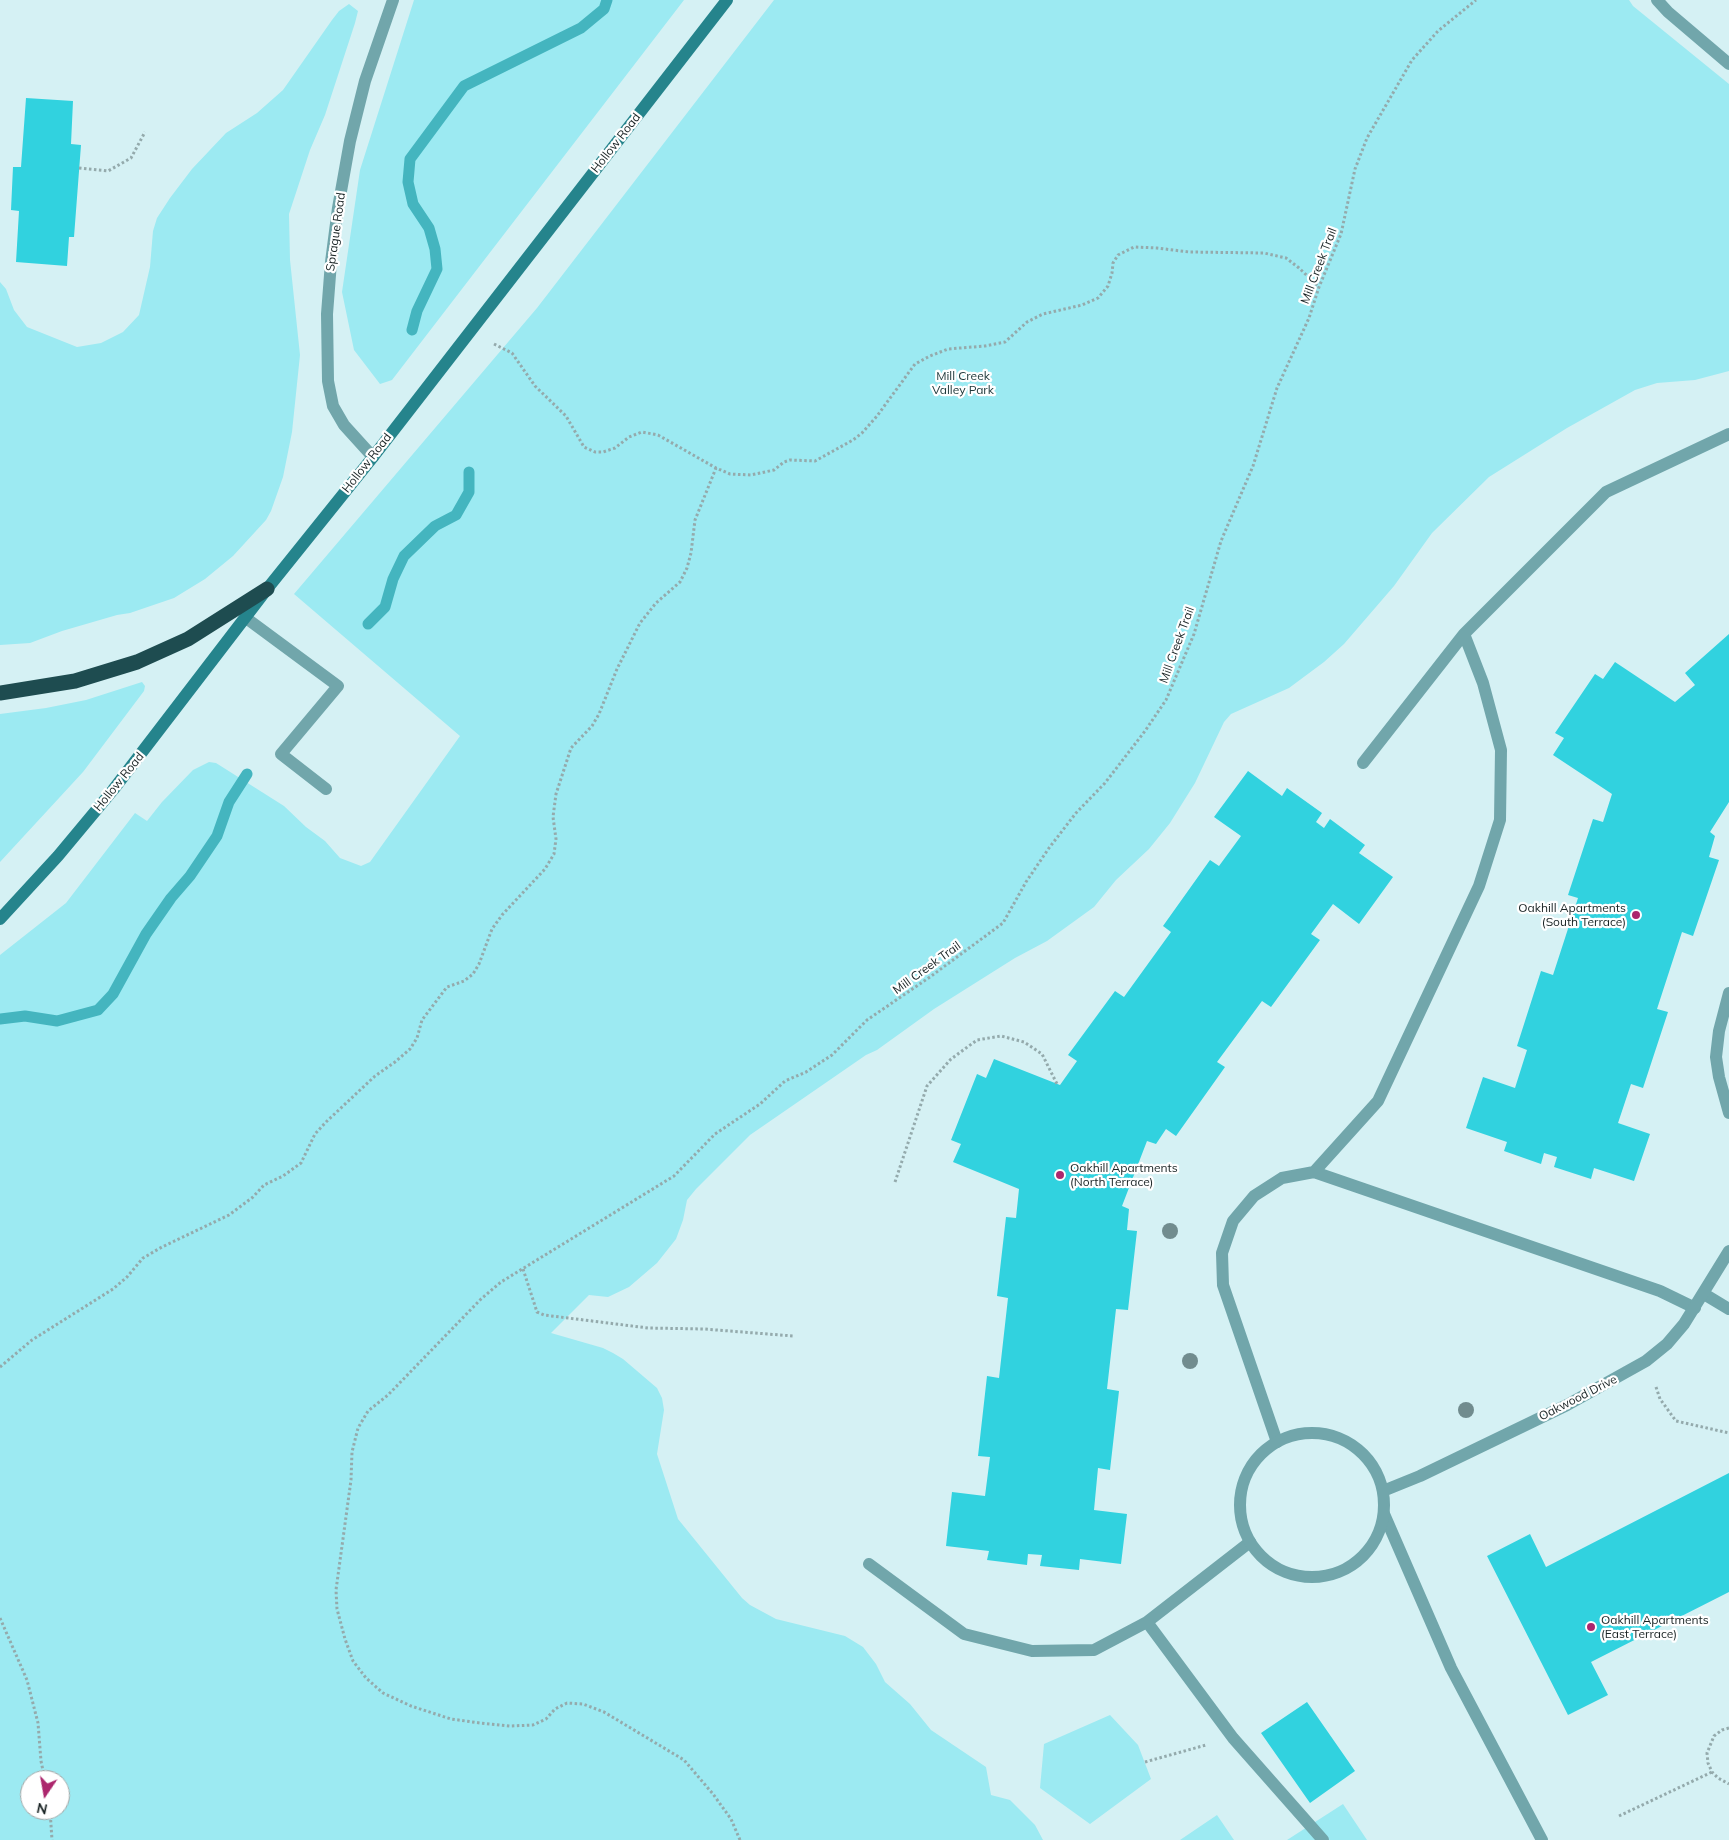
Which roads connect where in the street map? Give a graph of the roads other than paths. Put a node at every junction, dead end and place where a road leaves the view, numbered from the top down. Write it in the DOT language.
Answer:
graph roads {
  1 [pos="393,0"];
  2 [pos="727,0"];
  3 [pos="1657,0"];
  4 [pos="1729,64"];
  5 [pos="1729,434"];
  6 [pos="373,457"];
  7 [pos="267,589"];
  8 [pos="246,618"];
  9 [pos="1464,634"];
  10 [pos="0,693"];
  11 [pos="1363,763"];
  12 [pos="326,789"];
  13 [pos="0,919"];
  14 [pos="1729,993"];
  15 [pos="1729,1113"];
  16 [pos="1314,1172"];
  17 [pos="1729,1252"];
  18 [pos="1704,1294"];
  19 [pos="1695,1308"];
  20 [pos="1729,1309"];
  21 [pos="1277,1442"];
  22 [pos="1383,1491"];
  23 [pos="1384,1514"];
  24 [pos="1250,1542"];
  25 [pos="869,1564"];
  26 [pos="1147,1622"];
  27 [pos="1323,1840"];
  28 [pos="1542,1840"];
  1 -- 6 [label="street, Sprague Road"];
  2 -- 6 [label="main road, Hollow Road"];
  3 -- 4 [label="street"];
  5 -- 9 [label="street"];
  6 -- 7 [label="main road, Hollow Road"];
  7 -- 8 [label="main road, Hollow Road"];
  7 -- 10 [label="highway"];
  8 -- 12 [label="street"];
  8 -- 13 [label="main road, Hollow Road"];
  9 -- 11 [label="street"];
  9 -- 16 [label="street"];
  14 -- 15 [label="street"];
  16 -- 19 [label="street"];
  16 -- 21 [label="street"];
  17 -- 18 [label="street, Oakwood Drive"];
  18 -- 19 [label="street, Oakwood Drive"];
  18 -- 20 [label="street"];
  19 -- 22 [label="street, Oakwood Drive"];
  21 -- 22 [label="street"];
  21 -- 24 [label="street"];
  22 -- 23 [label="street"];
  23 -- 24 [label="street"];
  23 -- 28 [label="street"];
  24 -- 26 [label="street"];
  25 -- 26 [label="street"];
  26 -- 27 [label="street"];
}
